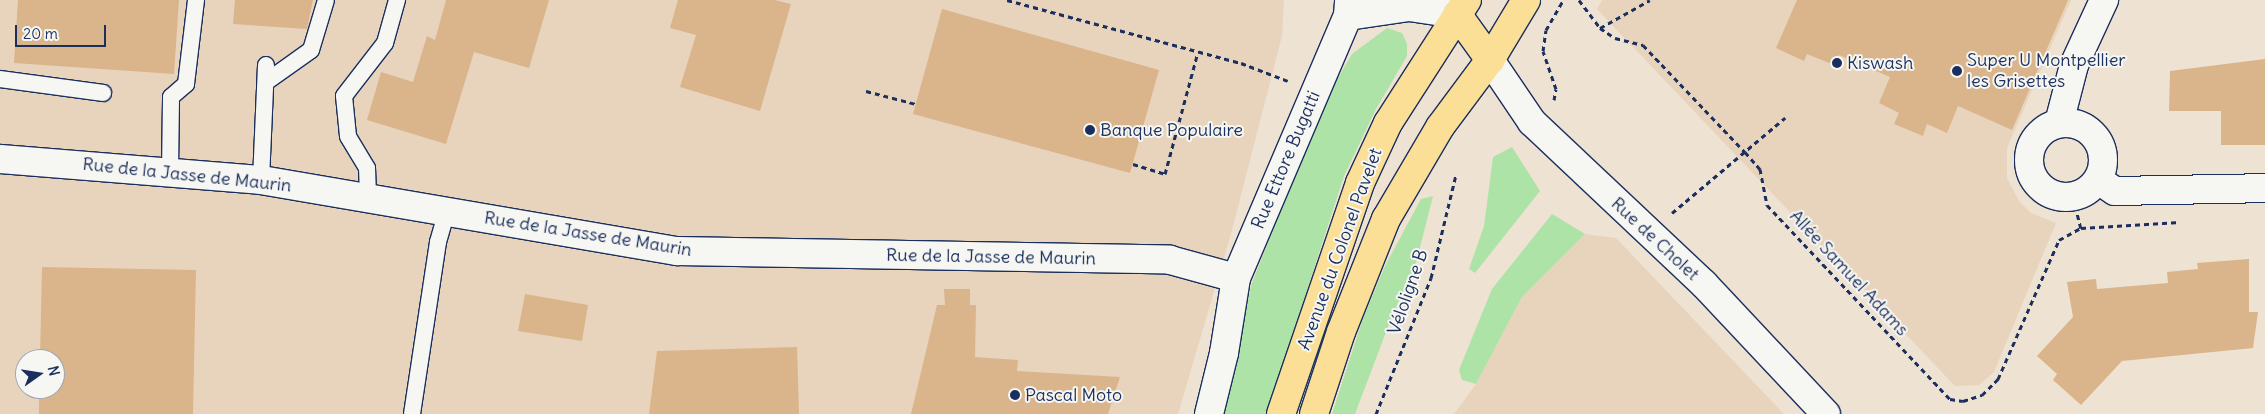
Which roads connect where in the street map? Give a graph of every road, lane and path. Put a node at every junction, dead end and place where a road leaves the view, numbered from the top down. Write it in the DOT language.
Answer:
graph roads {
  1 [pos="196,0"];
  2 [pos="326,0"];
  3 [pos="397,0"];
  4 [pos="1007,0"];
  5 [pos="1526,0"];
  6 [pos="1563,0"];
  7 [pos="1579,0"];
  8 [pos="1650,0"];
  9 [pos="2104,0"];
  10 [pos="1455,4"];
  11 [pos="1349,8"];
  12 [pos="1600,28"];
  13 [pos="1198,52"];
  14 [pos="1490,60"];
  15 [pos="266,65"];
  16 [pos="0,79"];
  17 [pos="266,82"];
  18 [pos="866,91"];
  19 [pos="103,93"];
  20 [pos="1313,94"];
  21 [pos="1554,100"];
  22 [pos="916,104"];
  23 [pos="1784,118"];
  24 [pos="2059,123"];
  25 [pos="1745,152"];
  26 [pos="0,159"];
  27 [pos="1133,164"];
  28 [pos="170,171"];
  29 [pos="1456,175"];
  30 [pos="261,180"];
  31 [pos="2098,180"];
  32 [pos="2265,188"];
  33 [pos="368,196"];
  34 [pos="2073,197"];
  35 [pos="447,211"];
  36 [pos="2190,221"];
  37 [pos="2081,228"];
  38 [pos="1648,234"];
  39 [pos="1236,278"];
  40 [pos="412,414"];
  41 [pos="1209,414"];
  42 [pos="1281,414"];
  43 [pos="1314,414"];
  44 [pos="1376,414"];
  45 [pos="1826,414"];
  1 -- 28 [label="lane"];
  2 -- 17 [label="lane"];
  3 -- 33 [label="lane"];
  4 -- 13 [label="path"];
  5 -- 14 [label="main road, Avenue du Colonel Pavelet"];
  6 -- 21 [label="path"];
  7 -- 12 [label="path, Allée Samuel Adams"];
  8 -- 12 [label="path"];
  9 -- 24 [label="street"];
  10 -- 11 [label="street, Rue Ettore Bugatti"];
  10 -- 14 [label="main road"];
  10 -- 42 [label="main road, Avenue du Colonel Pavelet"];
  11 -- 20 [label="street, Rue Ettore Bugatti"];
  12 -- 25 [label="path, Allée Samuel Adams"];
  13 -- 20 [label="path"];
  13 -- 27 [label="path"];
  14 -- 38 [label="street, Rue de Cholet"];
  14 -- 43 [label="main road, Avenue du Colonel Pavelet"];
  15 -- 17 [label="lane"];
  16 -- 19 [label="lane"];
  17 -- 30 [label="lane"];
  18 -- 22 [label="path"];
  20 -- 39 [label="street, Rue Ettore Bugatti"];
  23 -- 25 [label="path"];
  24 -- 31 [label="street"];
  24 -- 34 [label="street"];
  25 -- 37 [label="path, Allée Samuel Adams"];
  25 -- 38 [label="path"];
  26 -- 28 [label="street, Rue de la Jasse de Maurin"];
  28 -- 30 [label="street, Rue de la Jasse de Maurin"];
  29 -- 44 [label="path, Véloligne B"];
  30 -- 33 [label="street, Rue de la Jasse de Maurin"];
  31 -- 32 [label="street"];
  31 -- 34 [label="street"];
  33 -- 35 [label="street, Rue de la Jasse de Maurin"];
  34 -- 37 [label="path"];
  35 -- 39 [label="street, Rue de la Jasse de Maurin"];
  35 -- 40 [label="lane"];
  36 -- 37 [label="path"];
  38 -- 45 [label="street, Rue de Cholet"];
  39 -- 41 [label="street, Rue Ettore Bugatti"];
}
